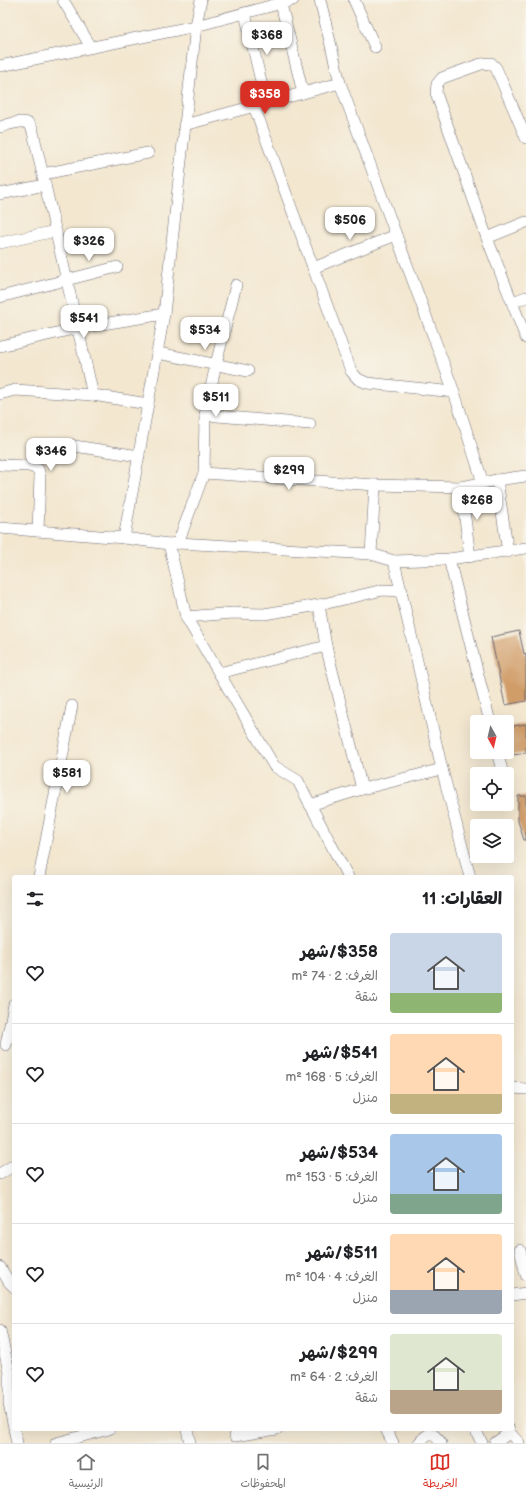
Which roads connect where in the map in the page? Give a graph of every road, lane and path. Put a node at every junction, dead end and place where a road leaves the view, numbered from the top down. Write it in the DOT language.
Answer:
graph roads {
  1 [pos="62,0"];
  2 [pos="201,0"];
  3 [pos="294,0"];
  4 [pos="320,0"];
  5 [pos="354,0"];
  6 [pos="280,4"];
  7 [pos="246,13"];
  8 [pos="196,26"];
  9 [pos="91,47"];
  10 [pos="375,47"];
  11 [pos="0,66"];
  12 [pos="340,83"];
  13 [pos="303,93"];
  14 [pos="266,103"];
  15 [pos="254,106"];
  16 [pos="184,125"];
  17 [pos="0,127"];
  18 [pos="526,138"];
  19 [pos="148,153"];
  20 [pos="44,179"];
  21 [pos="0,194"];
  22 [pos="526,222"];
  23 [pos="56,231"];
  24 [pos="396,235"];
  25 [pos="487,238"];
  26 [pos="0,243"];
  27 [pos="117,267"];
  28 [pos="313,268"];
  29 [pos="66,280"];
  30 [pos="236,285"];
  31 [pos="0,297"];
  32 [pos="526,297"];
  33 [pos="513,302"];
  34 [pos="164,314"];
  35 [pos="78,328"];
  36 [pos="526,338"];
  37 [pos="0,346"];
  38 [pos="158,353"];
  39 [pos="216,364"];
  40 [pos="248,372"];
  41 [pos="454,392"];
  42 [pos="0,394"];
  43 [pos="93,395"];
  44 [pos="148,404"];
  45 [pos="205,415"];
  46 [pos="310,424"];
  47 [pos="68,445"];
  48 [pos="139,456"];
  49 [pos="0,465"];
  50 [pos="204,474"];
  51 [pos="526,476"];
  52 [pos="497,480"];
  53 [pos="483,483"];
  54 [pos="375,485"];
  55 [pos="461,487"];
  56 [pos="0,528"];
  57 [pos="38,531"];
  58 [pos="124,538"];
  59 [pos="173,544"];
  60 [pos="526,548"];
  61 [pos="508,552"];
  62 [pos="371,554"];
  63 [pos="470,557"];
  64 [pos="450,559"];
  65 [pos="394,560"];
  66 [pos="402,591"];
  67 [pos="319,606"];
  68 [pos="186,617"];
  69 [pos="326,646"];
  70 [pos="219,673"];
  71 [pos="72,706"];
  72 [pos="488,715"];
  73 [pos="442,769"];
  74 [pos="362,789"];
  75 [pos="310,805"];
  76 [pos="39,875"];
  77 [pos="347,875"];
  78 [pos="469,875"];
  79 [pos="12,1016"];
  80 [pos="7,1045"];
  81 [pos="514,1088"];
  82 [pos="526,1089"];
  83 [pos="12,1166"];
  84 [pos="0,1174"];
  85 [pos="519,1250"];
  86 [pos="0,1267"];
  87 [pos="526,1275"];
  88 [pos="12,1285"];
  89 [pos="526,1292"];
  90 [pos="514,1295"];
  91 [pos="0,1330"];
  92 [pos="12,1418"];
  93 [pos="15,1431"];
  94 [pos="102,1431"];
  95 [pos="187,1431"];
  96 [pos="265,1431"];
  97 [pos="387,1431"];
  98 [pos="476,1431"];
  99 [pos="508,1431"];
  100 [pos="510,1431"];
  101 [pos="235,1436"];
  102 [pos="79,1437"];
  103 [pos="17,1443"];
  104 [pos="56,1443"];
  105 [pos="190,1443"];
  106 [pos="393,1443"];
  107 [pos="420,1443"];
  108 [pos="441,1443"];
  109 [pos="482,1443"];
  110 [pos="495,1443"];
  111 [pos="519,1443"];
  1 -- 9 [label="street"];
  2 -- 8 [label="street"];
  3 -- 6 [label="street"];
  4 -- 12 [label="street"];
  5 -- 10 [label="street"];
  6 -- 7 [label="street"];
  6 -- 13 [label="street"];
  7 -- 8 [label="street"];
  7 -- 14 [label="street"];
  8 -- 9 [label="street"];
  8 -- 16 [label="street"];
  9 -- 11 [label="street"];
  12 -- 13 [label="street"];
  12 -- 24 [label="street"];
  13 -- 14 [label="street"];
  14 -- 15 [label="street"];
  15 -- 16 [label="street"];
  15 -- 28 [label="street"];
  16 -- 34 [label="street"];
  17 -- 20 [label="street"];
  18 -- 25 [label="street"];
  19 -- 20 [label="street"];
  20 -- 21 [label="street"];
  20 -- 23 [label="street"];
  22 -- 25 [label="street"];
  23 -- 26 [label="street"];
  23 -- 29 [label="street"];
  24 -- 28 [label="street"];
  24 -- 41 [label="street"];
  25 -- 33 [label="street"];
  27 -- 29 [label="street"];
  28 -- 41 [label="street"];
  29 -- 31 [label="street"];
  29 -- 35 [label="street"];
  30 -- 39 [label="street"];
  32 -- 33 [label="street"];
  33 -- 36 [label="street"];
  34 -- 35 [label="street"];
  34 -- 38 [label="street"];
  35 -- 37 [label="street"];
  35 -- 43 [label="street"];
  38 -- 39 [label="street"];
  38 -- 44 [label="street"];
  39 -- 40 [label="street"];
  39 -- 45 [label="street"];
  41 -- 53 [label="street"];
  42 -- 43 [label="street"];
  43 -- 44 [label="street"];
  44 -- 48 [label="street"];
  45 -- 46 [label="street"];
  45 -- 50 [label="street"];
  47 -- 48 [label="street"];
  48 -- 58 [label="street"];
  49 -- 57 [label="street"];
  50 -- 54 [label="street"];
  50 -- 59 [label="street"];
  51 -- 52 [label="street"];
  52 -- 53 [label="street"];
  52 -- 61 [label="street"];
  53 -- 55 [label="street"];
  54 -- 55 [label="street"];
  54 -- 62 [label="street"];
  55 -- 63 [label="street"];
  56 -- 57 [label="street"];
  57 -- 58 [label="street"];
  58 -- 59 [label="street"];
  59 -- 62 [label="street"];
  59 -- 68 [label="street"];
  60 -- 61 [label="street"];
  61 -- 63 [label="street"];
  62 -- 65 [label="street"];
  63 -- 64 [label="street"];
  64 -- 65 [label="street"];
  64 -- 72 [label="street"];
  65 -- 66 [label="street"];
  66 -- 67 [label="street"];
  66 -- 73 [label="street"];
  67 -- 68 [label="street"];
  67 -- 69 [label="street"];
  68 -- 70 [label="street"];
  69 -- 70 [label="street"];
  69 -- 74 [label="street"];
  70 -- 75 [label="street"];
  71 -- 76 [label="street"];
  73 -- 74 [label="street"];
  73 -- 78 [label="street"];
  74 -- 75 [label="street"];
  75 -- 77 [label="street"];
  79 -- 80 [label="street"];
  81 -- 82 [label="street"];
  83 -- 84 [label="street"];
  85 -- 87 [label="street"];
  86 -- 88 [label="street"];
  89 -- 90 [label="street"];
  91 -- 92 [label="street"];
  93 -- 103 [label="street"];
  94 -- 102 [label="street"];
  95 -- 105 [label="street"];
  96 -- 101 [label="street"];
  97 -- 106 [label="street"];
  98 -- 109 [label="street"];
  99 -- 110 [label="street"];
  100 -- 111 [label="street"];
  102 -- 104 [label="street"];
  107 -- 108 [label="street"];
}
